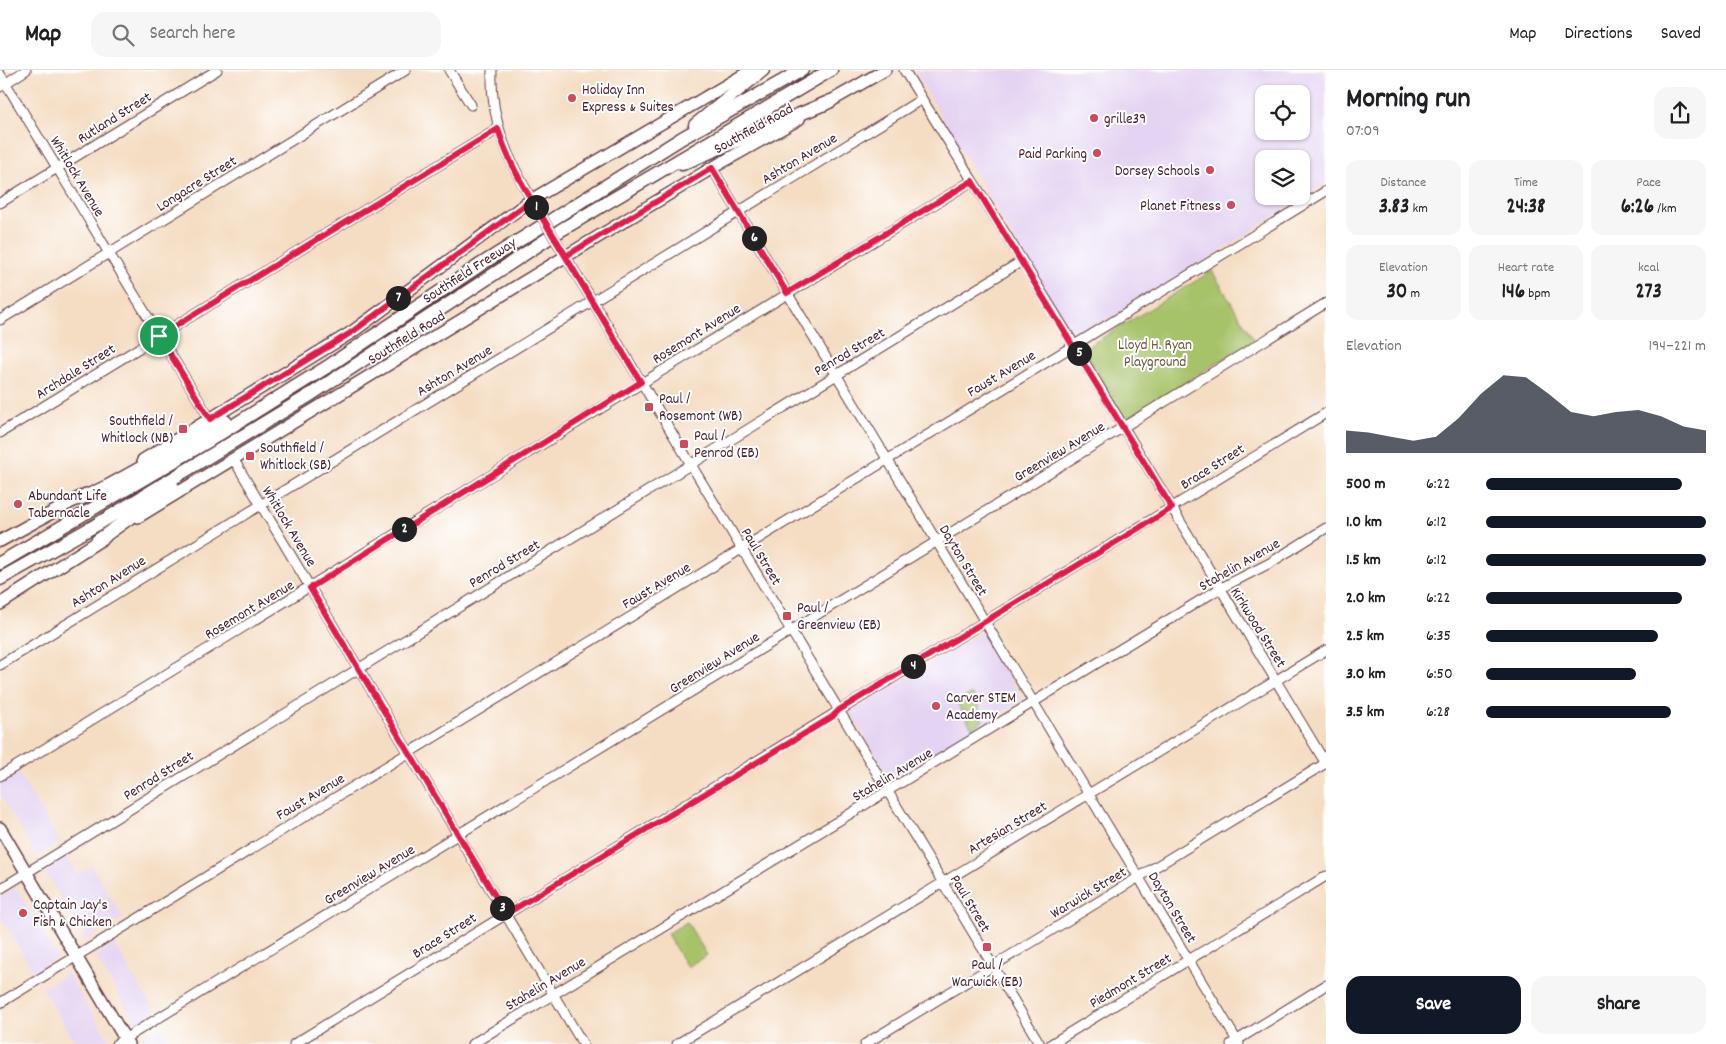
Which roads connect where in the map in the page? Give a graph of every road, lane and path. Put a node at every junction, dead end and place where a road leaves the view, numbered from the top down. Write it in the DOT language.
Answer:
graph roads {
  1 [pos="26,70"];
  2 [pos="217,70"];
  3 [pos="406,70"];
  4 [pos="449,70"];
  5 [pos="492,70"];
  6 [pos="752,70"];
  7 [pos="763,70"];
  8 [pos="802,70"];
  9 [pos="831,70"];
  10 [pos="885,70"];
  11 [pos="904,70"];
  12 [pos="0,74"];
  13 [pos="3,85"];
  14 [pos="922,99"];
  15 [pos="831,101"];
  16 [pos="470,106"];
  17 [pos="498,129"];
  18 [pos="682,138"];
  19 [pos="57,168"];
  20 [pos="712,168"];
  21 [pos="660,171"];
  22 [pos="972,181"];
  23 [pos="1326,191"];
  24 [pos="0,203"];
  25 [pos="534,204"];
  26 [pos="738,211"];
  27 [pos="109,253"];
  28 [pos="564,253"];
  29 [pos="1022,261"];
  30 [pos="787,293"];
  31 [pos="592,301"];
  32 [pos="1326,304"];
  33 [pos="0,320"];
  34 [pos="159,336"];
  35 [pos="1074,345"];
  36 [pos="836,375"];
  37 [pos="641,382"];
  38 [pos="290,389"];
  39 [pos="1326,413"];
  40 [pos="272,417"];
  41 [pos="210,419"];
  42 [pos="1124,428"];
  43 [pos="0,433"];
  44 [pos="887,459"];
  45 [pos="234,460"];
  46 [pos="691,464"];
  47 [pos="80,499"];
  48 [pos="260,504"];
  49 [pos="1172,508"];
  50 [pos="1326,528"];
  51 [pos="0,541"];
  52 [pos="98,541"];
  53 [pos="937,542"];
  54 [pos="741,549"];
  55 [pos="0,563"];
  56 [pos="0,580"];
  57 [pos="310,588"];
  58 [pos="1219,589"];
  59 [pos="0,604"];
  60 [pos="985,622"];
  61 [pos="791,631"];
  62 [pos="1326,650"];
  63 [pos="0,665"];
  64 [pos="358,668"];
  65 [pos="1275,680"];
  66 [pos="1034,702"];
  67 [pos="839,710"];
  68 [pos="408,752"];
  69 [pos="1326,763"];
  70 [pos="0,776"];
  71 [pos="888,792"];
  72 [pos="1089,794"];
  73 [pos="0,828"];
  74 [pos="458,836"];
  75 [pos="26,872"];
  76 [pos="1326,876"];
  77 [pos="1139,877"];
  78 [pos="942,882"];
  79 [pos="0,888"];
  80 [pos="506,914"];
  81 [pos="76,956"];
  82 [pos="1189,960"];
  83 [pos="993,966"];
  84 [pos="1326,985"];
  85 [pos="553,994"];
  86 [pos="0,1003"];
  87 [pos="123,1042"];
  88 [pos="1236,1043"];
  89 [pos="294,1044"];
  90 [pos="472,1044"];
  91 [pos="583,1044"];
  92 [pos="677,1044"];
  93 [pos="865,1044"];
  94 [pos="1040,1044"];
  95 [pos="1051,1044"];
  1 -- 13 [label="street"];
  2 -- 19 [label="street, Rutland Street"];
  3 -- 27 [label="street, Longacre Street"];
  4 -- 16 [label="street"];
  5 -- 17 [label="street, Paul Street"];
  6 -- 25 [label="main road"];
  7 -- 18 [label="highway"];
  8 -- 18 [label="highway, Southfield Freeway"];
  9 -- 21 [label="highway, Southfield Freeway"];
  10 -- 15 [label="main road, Southfield Road"];
  11 -- 14 [label="street, Kirkwood Street"];
  12 -- 13 [label="street, Whitlock Avenue"];
  13 -- 19 [label="street, Whitlock Avenue"];
  14 -- 22 [label="street, Kirkwood Street"];
  14 -- 26 [label="street, Ashton Avenue"];
  15 -- 20 [label="main road, Southfield Road"];
  15 -- 21 [label="highway"];
  17 -- 25 [label="street, Paul Street"];
  17 -- 34 [label="street, Archdale Street"];
  18 -- 38 [label="highway, Southfield Freeway"];
  19 -- 24 [label="street, Rutland Street"];
  19 -- 27 [label="street, Whitlock Avenue"];
  20 -- 26 [label="street, Dayton Street"];
  20 -- 28 [label="main road, Southfield Road"];
  21 -- 40 [label="highway, Southfield Freeway"];
  22 -- 29 [label="street, Kirkwood Street"];
  22 -- 30 [label="street, Rosemont Avenue"];
  23 -- 35 [label="street, Faust Avenue"];
  25 -- 28 [label="street, Paul Street, bridge"];
  25 -- 41 [label="main road"];
  26 -- 30 [label="street, Dayton Street"];
  26 -- 31 [label="street, Ashton Avenue"];
  27 -- 33 [label="street, Longacre Street"];
  27 -- 34 [label="street, Whitlock Avenue"];
  28 -- 31 [label="street, Paul Street"];
  28 -- 45 [label="main road, Southfield Road"];
  29 -- 35 [label="street, Kirkwood Street"];
  29 -- 36 [label="street, Penrod Street"];
  30 -- 36 [label="street, Dayton Street"];
  30 -- 37 [label="street, Rosemont Avenue"];
  31 -- 37 [label="street, Paul Street"];
  31 -- 48 [label="street, Ashton Avenue"];
  32 -- 42 [label="street, Greenview Avenue"];
  34 -- 41 [label="street, Whitlock Avenue"];
  34 -- 43 [label="street, Archdale Street"];
  35 -- 42 [label="street, Kirkwood Street"];
  35 -- 44 [label="street, Faust Avenue"];
  36 -- 44 [label="street, Dayton Street"];
  36 -- 46 [label="street, Penrod Street"];
  37 -- 46 [label="street, Paul Street"];
  37 -- 57 [label="street, Rosemont Avenue"];
  38 -- 47 [label="highway"];
  38 -- 55 [label="highway, Southfield Freeway"];
  39 -- 49 [label="street, Brace Street"];
  40 -- 52 [label="highway"];
  40 -- 56 [label="highway, Southfield Freeway"];
  41 -- 47 [label="main road"];
  42 -- 49 [label="street, Kirkwood Street"];
  42 -- 53 [label="street, Greenview Avenue"];
  44 -- 53 [label="street, Dayton Street"];
  44 -- 54 [label="street, Faust Avenue"];
  45 -- 48 [label="street, Whitlock Avenue"];
  45 -- 52 [label="main road, Southfield Road"];
  46 -- 54 [label="street, Paul Street"];
  46 -- 64 [label="street, Penrod Street"];
  47 -- 51 [label="main road"];
  48 -- 57 [label="street, Whitlock Avenue"];
  48 -- 63 [label="street, Ashton Avenue"];
  49 -- 58 [label="street, Kirkwood Street"];
  49 -- 60 [label="street, Brace Street"];
  50 -- 58 [label="street, Stahelin Avenue"];
  52 -- 59 [label="main road, Southfield Road"];
  53 -- 60 [label="street, Dayton Street"];
  53 -- 61 [label="street, Greenview Avenue"];
  54 -- 61 [label="street, Paul Street"];
  54 -- 68 [label="street, Faust Avenue"];
  57 -- 64 [label="street, Whitlock Avenue"];
  57 -- 70 [label="street, Rosemont Avenue"];
  58 -- 65 [label="street, Kirkwood Street"];
  58 -- 66 [label="street, Stahelin Avenue"];
  60 -- 66 [label="street, Dayton Street"];
  60 -- 67 [label="street, Brace Street"];
  61 -- 67 [label="street, Paul Street"];
  61 -- 74 [label="street, Greenview Avenue"];
  62 -- 65 [label="street, Artesian Street"];
  64 -- 68 [label="street, Whitlock Avenue"];
  64 -- 75 [label="street, Penrod Street"];
  65 -- 69 [label="street, Kirkwood Street"];
  65 -- 72 [label="street, Artesian Street"];
  66 -- 71 [label="street, Stahelin Avenue"];
  66 -- 72 [label="street, Dayton Street"];
  67 -- 71 [label="street, Paul Street"];
  67 -- 80 [label="street, Brace Street"];
  68 -- 74 [label="street, Whitlock Avenue"];
  68 -- 81 [label="street, Faust Avenue"];
  69 -- 77 [label="street, Warwick Street"];
  71 -- 78 [label="street, Paul Street"];
  71 -- 85 [label="street, Stahelin Avenue"];
  72 -- 77 [label="street, Dayton Street"];
  72 -- 78 [label="street, Artesian Street"];
  73 -- 75 [label="main road"];
  74 -- 80 [label="street, Whitlock Avenue"];
  74 -- 87 [label="street, Greenview Avenue"];
  75 -- 79 [label="street, Penrod Street"];
  75 -- 81 [label="main road"];
  76 -- 82 [label="street, Piedmont Street"];
  77 -- 82 [label="street, Dayton Street"];
  77 -- 83 [label="street, Warwick Street"];
  78 -- 83 [label="street, Paul Street"];
  78 -- 92 [label="street, Artesian Street"];
  80 -- 85 [label="street, Whitlock Avenue"];
  80 -- 89 [label="street, Brace Street"];
  81 -- 86 [label="street, Faust Avenue"];
  81 -- 87 [label="main road"];
  82 -- 88 [label="street, Dayton Street"];
  82 -- 95 [label="street, Piedmont Street"];
  83 -- 93 [label="street, Warwick Street"];
  83 -- 94 [label="street, Paul Street"];
  84 -- 88 [label="street"];
  85 -- 90 [label="street, Stahelin Avenue"];
  85 -- 91 [label="street, Whitlock Avenue"];
}
